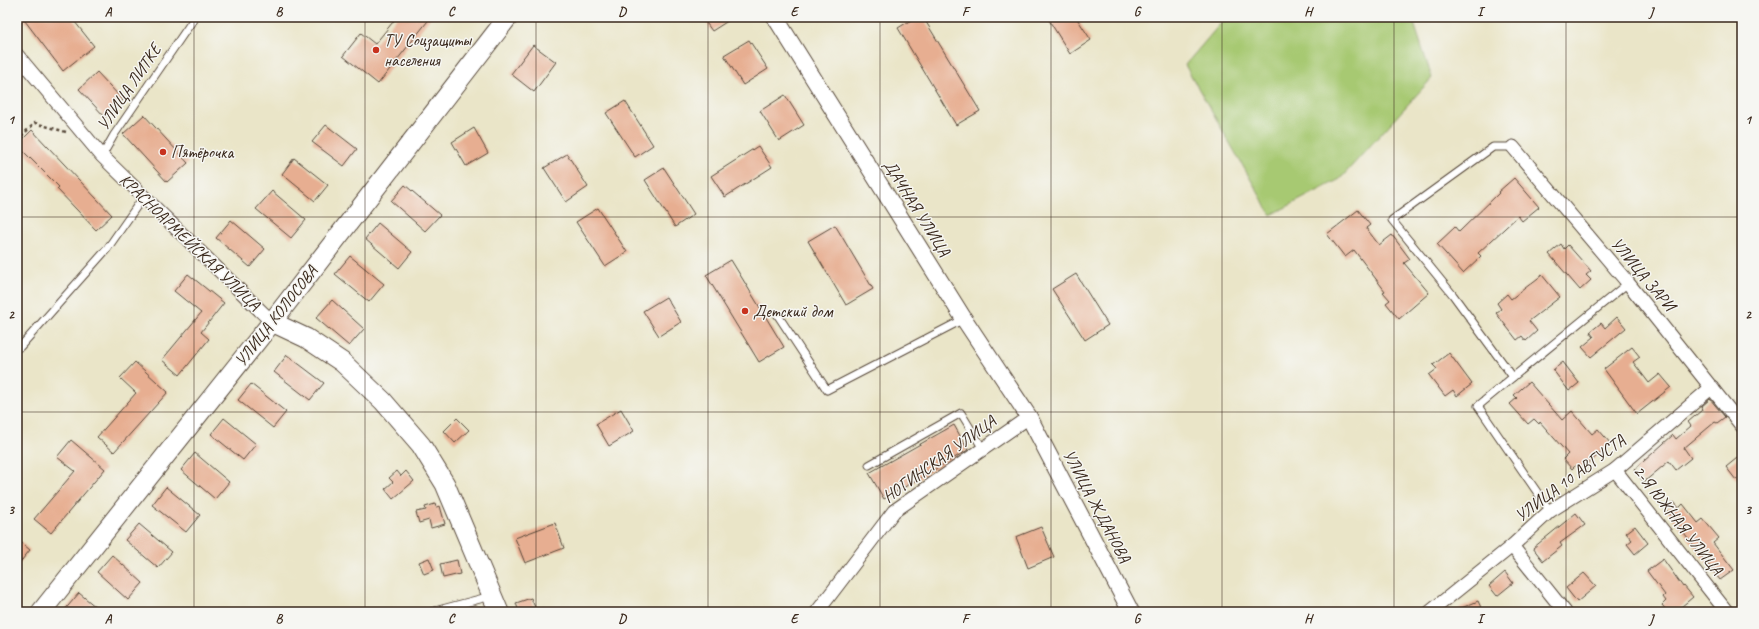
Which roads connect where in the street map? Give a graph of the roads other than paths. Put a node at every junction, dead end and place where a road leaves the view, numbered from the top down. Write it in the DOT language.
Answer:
graph roads {
  1 [pos="195,17"];
  2 [pos="508,17"];
  3 [pos="775,17"];
  4 [pos="17,55"];
  5 [pos="1513,147"];
  6 [pos="102,156"];
  7 [pos="144,196"];
  8 [pos="1628,283"];
  9 [pos="777,314"];
  10 [pos="964,319"];
  11 [pos="272,322"];
  12 [pos="17,343"];
  13 [pos="1513,377"];
  14 [pos="1712,387"];
  15 [pos="1029,417"];
  16 [pos="1742,426"];
  17 [pos="983,449"];
  18 [pos="869,465"];
  19 [pos="1615,470"];
  20 [pos="1550,511"];
  21 [pos="1512,546"];
  22 [pos="496,604"];
  23 [pos="41,612"];
  24 [pos="431,612"];
  25 [pos="817,612"];
  26 [pos="1131,612"];
  27 [pos="1430,612"];
  28 [pos="1565,612"];
  29 [pos="1727,612"];
  1 -- 6 [label="lane, УЛИЦА ЛИТКЕ"];
  2 -- 11 [label="main road, УЛИЦА КОЛОСОВА"];
  3 -- 10 [label="street, ДАЧНАЯ УЛИЦА"];
  4 -- 6 [label="street, КРАСНОАРМЕЙСКАЯ УЛИЦА"];
  5 -- 8 [label="street, УЛИЦА ЗАРИ"];
  5 -- 13 [label="lane"];
  6 -- 7 [label="street, КРАСНОАРМЕЙСКАЯ УЛИЦА"];
  7 -- 11 [label="street, КРАСНОАРМЕЙСКАЯ УЛИЦА"];
  7 -- 12 [label="lane"];
  8 -- 13 [label="lane"];
  8 -- 14 [label="street, УЛИЦА ЗАРИ"];
  9 -- 10 [label="lane"];
  10 -- 15 [label="street, ДАЧНАЯ УЛИЦА"];
  11 -- 22 [label="main road, КРАСНОАРМЕЙСКАЯ УЛИЦА"];
  11 -- 23 [label="main road, УЛИЦА КОЛОСОВА"];
  13 -- 20 [label="lane"];
  14 -- 16 [label="street, УЛИЦА ЗАРИ"];
  14 -- 19 [label="street, УЛИЦА 10 АВГУСТА"];
  15 -- 17 [label="street, НОГИНСКАЯ УЛИЦА"];
  15 -- 26 [label="street, УЛИЦА ЖДАНОВА"];
  17 -- 18 [label="lane"];
  17 -- 25 [label="street, НОГИНСКАЯ УЛИЦА"];
  19 -- 20 [label="street, УЛИЦА 10 АВГУСТА"];
  19 -- 29 [label="street, 2-Я ЮЖНАЯ УЛИЦА"];
  20 -- 21 [label="street, УЛИЦА 10 АВГУСТА"];
  21 -- 27 [label="street, УЛИЦА 10 АВГУСТА"];
  21 -- 28 [label="street"];
  22 -- 24 [label="lane"];
}
